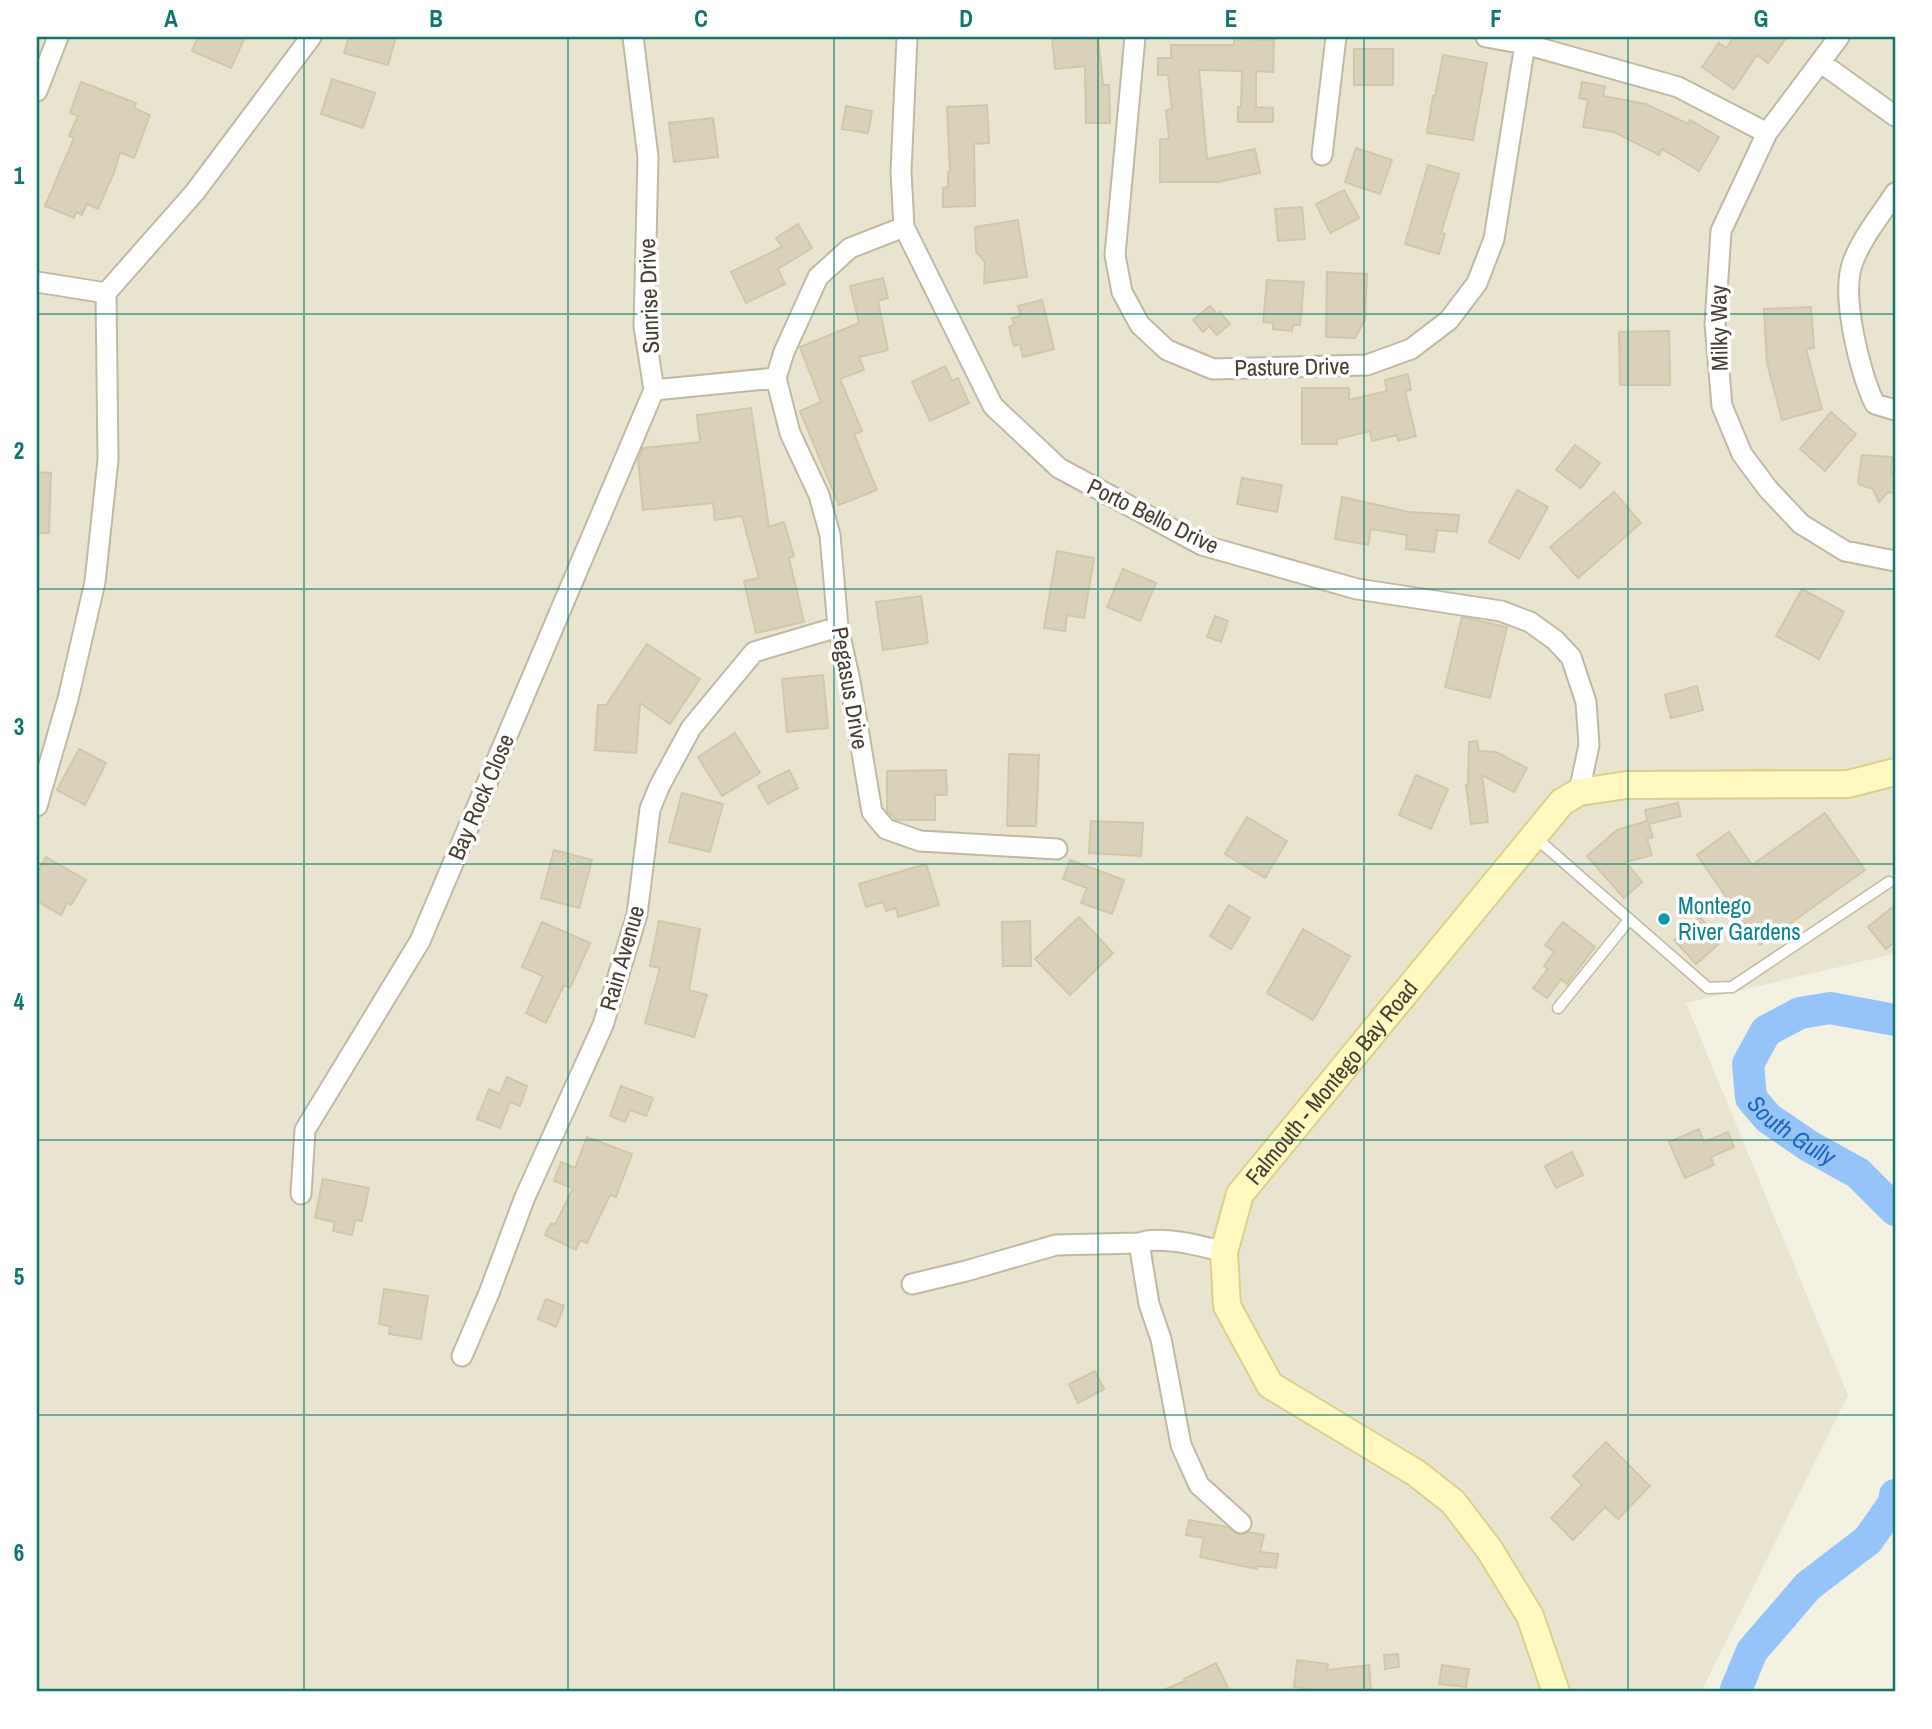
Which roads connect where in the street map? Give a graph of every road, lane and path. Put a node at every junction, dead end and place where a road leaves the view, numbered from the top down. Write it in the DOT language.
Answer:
graph roads {
  1 [pos="58,37"];
  2 [pos="312,37"];
  3 [pos="634,37"];
  4 [pos="907,37"];
  5 [pos="1135,37"];
  6 [pos="1336,37"];
  7 [pos="1486,37"];
  8 [pos="1839,37"];
  9 [pos="1525,44"];
  10 [pos="1820,62"];
  11 [pos="37,91"];
  12 [pos="1895,116"];
  13 [pos="1767,133"];
  14 [pos="1322,155"];
  15 [pos="1895,193"];
  16 [pos="904,227"];
  17 [pos="37,282"];
  18 [pos="106,293"];
  19 [pos="776,378"];
  20 [pos="654,390"];
  21 [pos="1895,410"];
  22 [pos="1895,561"];
  23 [pos="838,627"];
  24 [pos="1895,772"];
  25 [pos="1579,792"];
  26 [pos="37,806"];
  27 [pos="1533,835"];
  28 [pos="1057,849"];
  29 [pos="1889,881"];
  30 [pos="1629,920"];
  31 [pos="1558,1008"];
  32 [pos="301,1194"];
  33 [pos="1139,1243"];
  34 [pos="1224,1252"];
  35 [pos="912,1284"];
  36 [pos="462,1356"];
  37 [pos="1241,1523"];
  38 [pos="1556,1692"];
  1 -- 11 [label="street"];
  2 -- 18 [label="street"];
  3 -- 20 [label="street, Sunrise Drive"];
  4 -- 16 [label="street, Porto Bello Drive"];
  5 -- 9 [label="street, Pasture Drive"];
  6 -- 14 [label="street"];
  7 -- 9 [label="street"];
  8 -- 10 [label="street, Milky Way"];
  9 -- 13 [label="street"];
  10 -- 12 [label="street"];
  10 -- 13 [label="street, Milky Way"];
  13 -- 22 [label="street, Milky Way"];
  15 -- 21 [label="street"];
  16 -- 19 [label="street"];
  16 -- 25 [label="street, Porto Bello Drive"];
  17 -- 18 [label="street"];
  18 -- 26 [label="street"];
  19 -- 20 [label="street"];
  19 -- 23 [label="street, Pegasus Drive"];
  20 -- 32 [label="street, Bay Rock Close"];
  23 -- 28 [label="street, Pegasus Drive"];
  23 -- 36 [label="street, Rain Avenue"];
  24 -- 25 [label="main road"];
  25 -- 27 [label="main road, Falmouth - Montego Bay Road"];
  27 -- 30 [label="lane"];
  27 -- 34 [label="main road, Falmouth - Montego Bay Road"];
  29 -- 30 [label="lane"];
  30 -- 31 [label="lane"];
  33 -- 34 [label="street"];
  33 -- 35 [label="street"];
  33 -- 37 [label="street"];
  34 -- 38 [label="main road, Falmouth - Montego Bay Road"];
}
